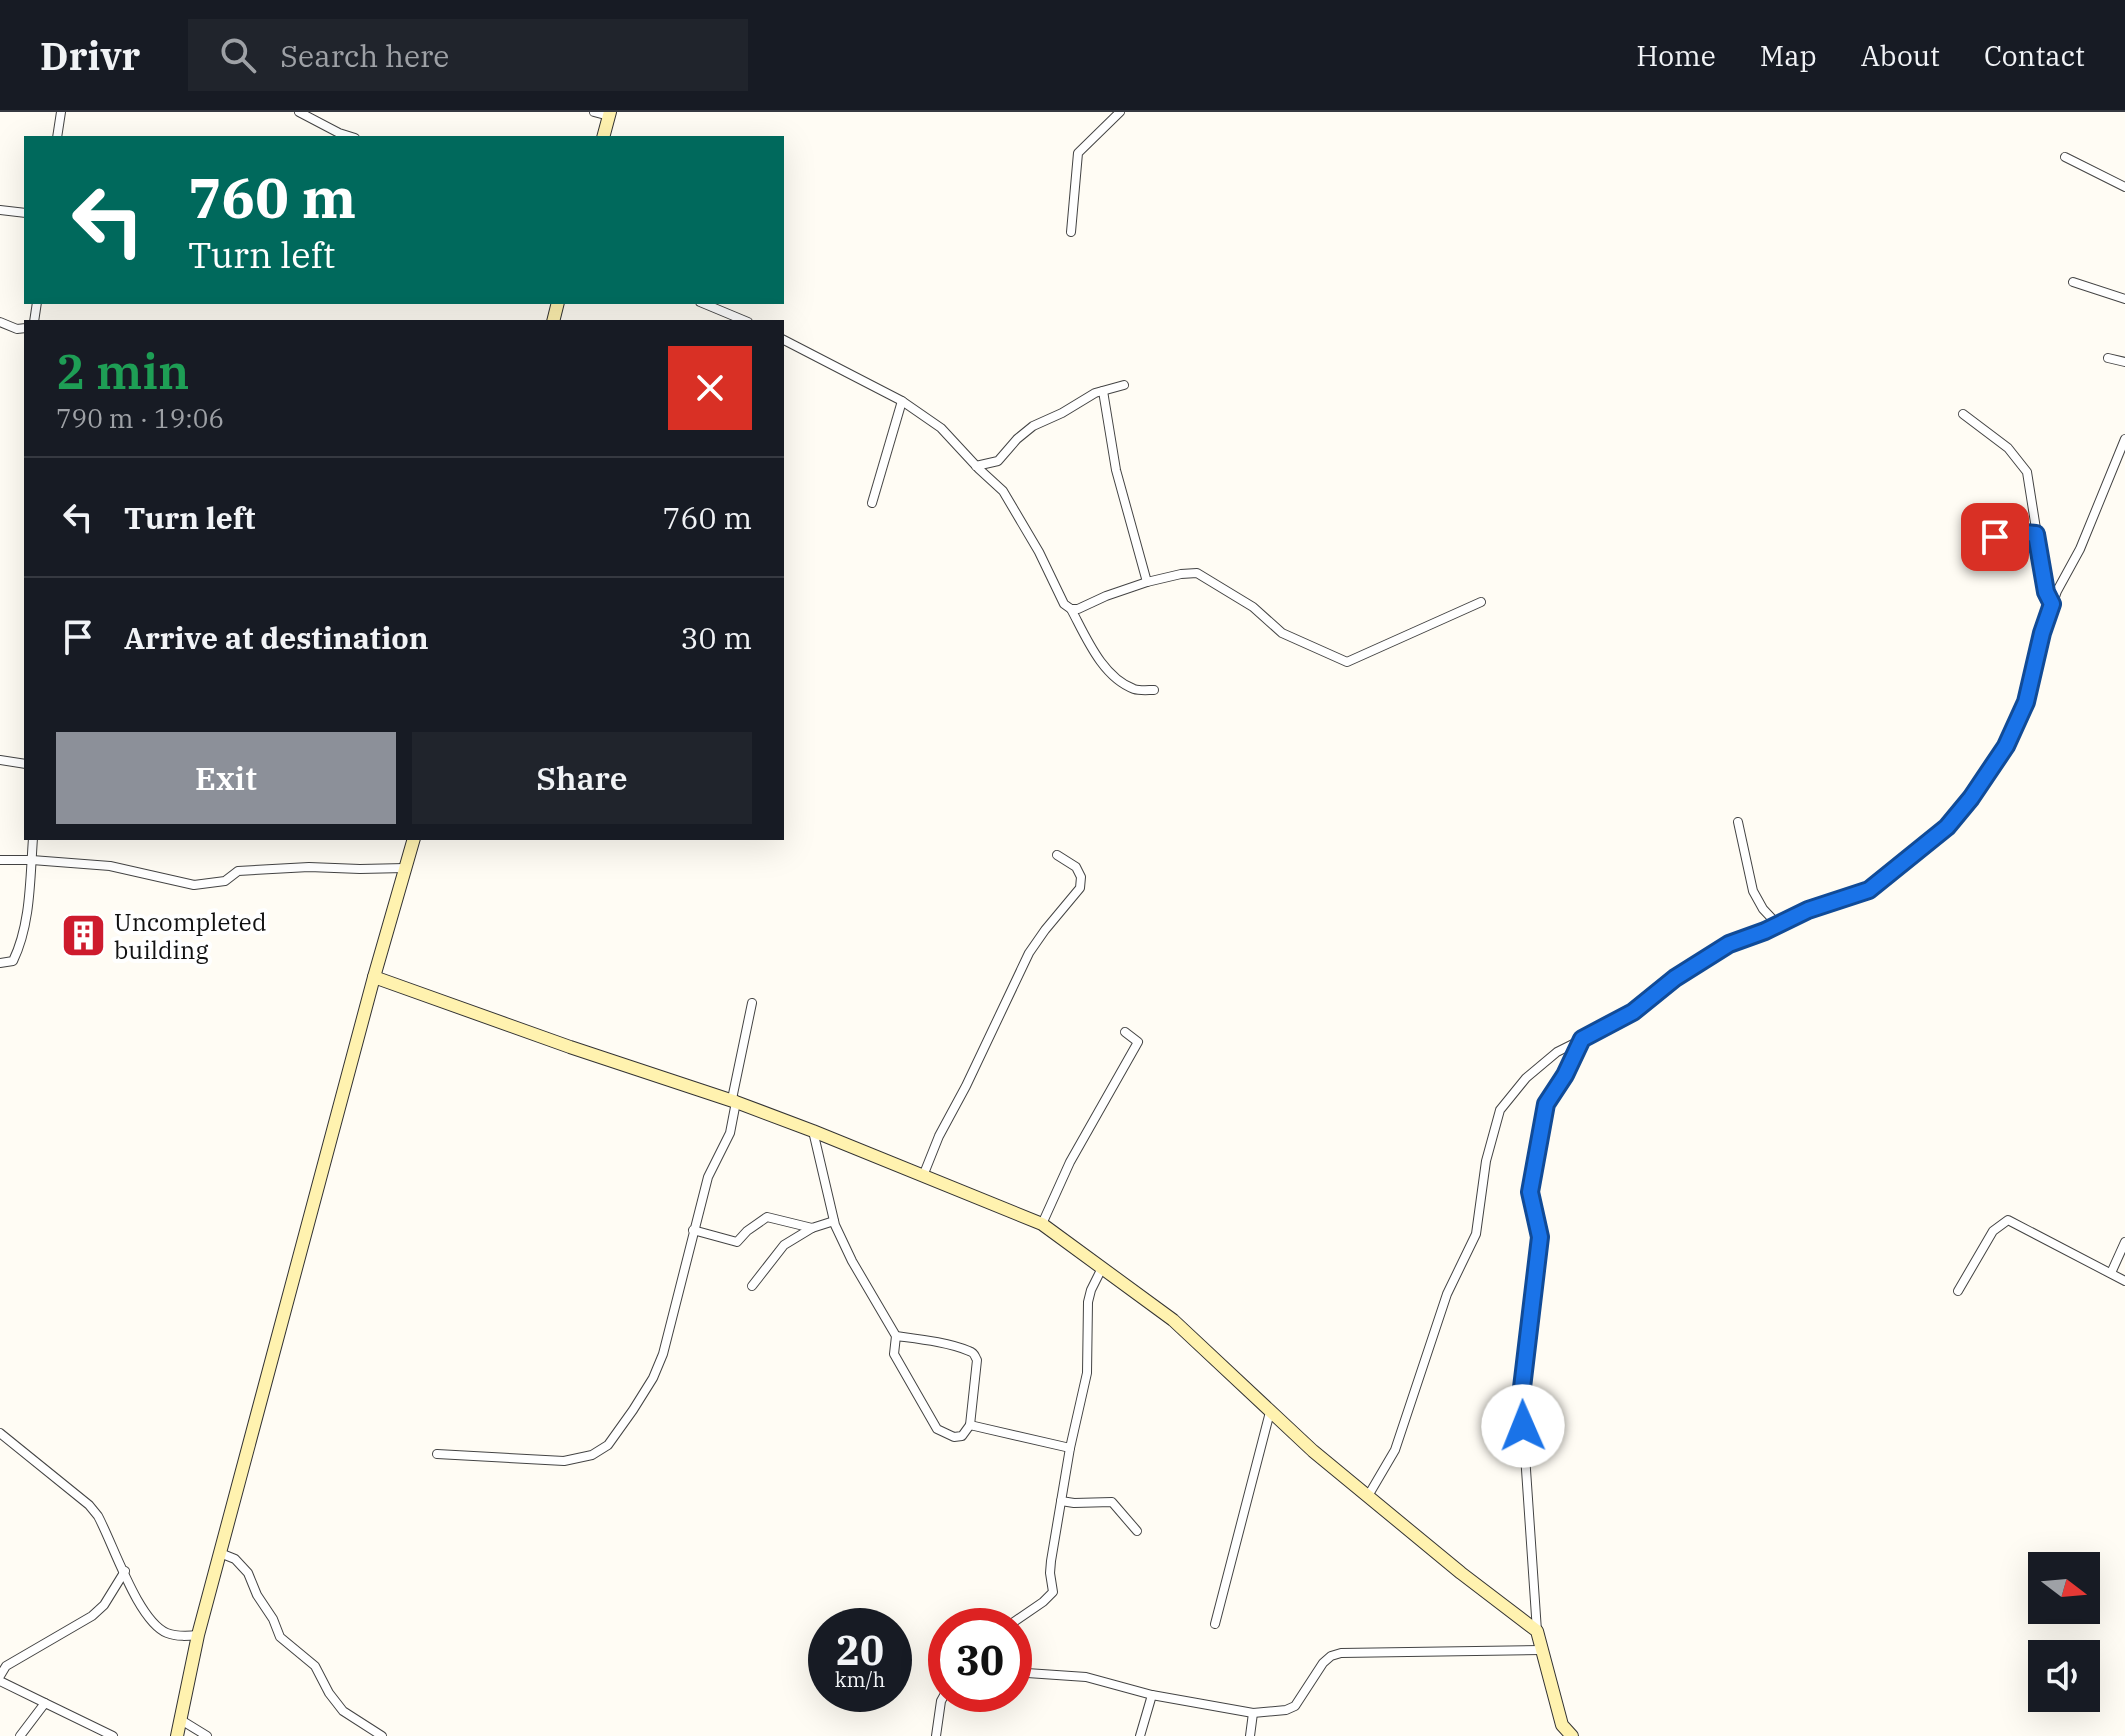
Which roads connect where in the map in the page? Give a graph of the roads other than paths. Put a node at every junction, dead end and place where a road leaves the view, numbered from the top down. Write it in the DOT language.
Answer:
graph roads {
  1 [pos="61,112"];
  2 [pos="299,112"];
  3 [pos="594,112"];
  4 [pos="1120,112"];
  5 [pos="610,114"];
  6 [pos="57,136"];
  7 [pos="349,136"];
  8 [pos="604,136"];
  9 [pos="2065,157"];
  10 [pos="2125,187"];
  11 [pos="0,210"];
  12 [pos="24,213"];
  13 [pos="1071,232"];
  14 [pos="2073,282"];
  15 [pos="2125,299"];
  16 [pos="705,304"];
  17 [pos="743,320"];
  18 [pos="0,322"];
  19 [pos="24,328"];
  20 [pos="784,340"];
  21 [pos="2108,358"];
  22 [pos="2125,362"];
  23 [pos="1124,385"];
  24 [pos="1103,391"];
  25 [pos="902,401"];
  26 [pos="1963,414"];
  27 [pos="2125,439"];
  28 [pos="976,466"];
  29 [pos="872,503"];
  30 [pos="2036,534"];
  31 [pos="1985,537"];
  32 [pos="1147,582"];
  33 [pos="1481,602"];
  34 [pos="2052,604"];
  35 [pos="1071,609"];
  36 [pos="1154,690"];
  37 [pos="0,760"];
  38 [pos="24,764"];
  39 [pos="1738,822"];
  40 [pos="33,840"];
  41 [pos="413,840"];
  42 [pos="1057,855"];
  43 [pos="0,860"];
  44 [pos="32,860"];
  45 [pos="405,868"];
  46 [pos="1778,925"];
  47 [pos="0,963"];
  48 [pos="374,977"];
  49 [pos="752,1003"];
  50 [pos="1125,1032"];
  51 [pos="1582,1039"];
  52 [pos="732,1101"];
  53 [pos="813,1131"];
  54 [pos="923,1176"];
  55 [pos="834,1221"];
  56 [pos="1042,1224"];
  57 [pos="812,1228"];
  58 [pos="693,1230"];
  59 [pos="2125,1242"];
  60 [pos="1102,1268"];
  61 [pos="2111,1273"];
  62 [pos="2125,1281"];
  63 [pos="752,1286"];
  64 [pos="1958,1291"];
  65 [pos="896,1336"];
  66 [pos="1270,1412"];
  67 [pos="970,1425"];
  68 [pos="0,1433"];
  69 [pos="1070,1448"];
  70 [pos="437,1454"];
  71 [pos="1368,1496"];
  72 [pos="1061,1501"];
  73 [pos="1137,1531"];
  74 [pos="220,1553"];
  75 [pos="125,1571"];
  76 [pos="1032,1610"];
  77 [pos="1215,1624"];
  78 [pos="1537,1631"];
  79 [pos="198,1635"];
  80 [pos="1541,1650"];
  81 [pos="1032,1673"];
  82 [pos="0,1678"];
  83 [pos="1152,1695"];
  84 [pos="45,1703"];
  85 [pos="939,1712"];
  86 [pos="1253,1713"];
  87 [pos="181,1720"];
  88 [pos="1563,1730"];
  89 [pos="20,1736"];
  90 [pos="113,1736"];
  91 [pos="177,1736"];
  92 [pos="207,1736"];
  93 [pos="382,1736"];
  94 [pos="936,1736"];
  95 [pos="1140,1736"];
  96 [pos="1250,1736"];
  97 [pos="1572,1736"];
  1 -- 6 [label="street"];
  2 -- 7 [label="street"];
  3 -- 5 [label="street"];
  4 -- 13 [label="street"];
  5 -- 8 [label="street"];
  9 -- 10 [label="street"];
  11 -- 12 [label="street"];
  14 -- 15 [label="street"];
  16 -- 17 [label="street"];
  18 -- 19 [label="street"];
  20 -- 25 [label="street"];
  21 -- 22 [label="street"];
  23 -- 24 [label="street"];
  24 -- 28 [label="street"];
  24 -- 32 [label="street"];
  25 -- 28 [label="street"];
  25 -- 29 [label="street"];
  26 -- 30 [label="street"];
  27 -- 34 [label="street"];
  28 -- 35 [label="street"];
  30 -- 31 [label="street"];
  30 -- 34 [label="street"];
  32 -- 33 [label="street"];
  32 -- 35 [label="street"];
  34 -- 46 [label="street"];
  35 -- 36 [label="street"];
  37 -- 38 [label="street"];
  39 -- 46 [label="street"];
  40 -- 44 [label="street"];
  41 -- 45 [label="street"];
  42 -- 54 [label="street"];
  43 -- 44 [label="street"];
  44 -- 45 [label="street"];
  44 -- 47 [label="street"];
  45 -- 48 [label="street"];
  46 -- 51 [label="street"];
  48 -- 52 [label="street"];
  48 -- 74 [label="street"];
  49 -- 52 [label="street"];
  50 -- 56 [label="street"];
  51 -- 71 [label="street"];
  51 -- 78 [label="street"];
  52 -- 53 [label="street"];
  52 -- 58 [label="street"];
  53 -- 54 [label="street"];
  53 -- 55 [label="street"];
  54 -- 56 [label="street"];
  55 -- 57 [label="street"];
  55 -- 65 [label="street"];
  56 -- 60 [label="street"];
  57 -- 58 [label="street"];
  57 -- 63 [label="street"];
  58 -- 70 [label="street"];
  59 -- 61 [label="street"];
  60 -- 66 [label="street"];
  60 -- 69 [label="street"];
  61 -- 62 [label="street"];
  61 -- 64 [label="street"];
  65 -- 67 [label="street"];
  65 -- 67 [label="street"];
  66 -- 71 [label="street"];
  66 -- 77 [label="street"];
  67 -- 69 [label="street"];
  68 -- 75 [label="street"];
  69 -- 72 [label="street"];
  71 -- 78 [label="street"];
  72 -- 73 [label="street"];
  72 -- 76 [label="street"];
  74 -- 79 [label="street"];
  74 -- 93 [label="street"];
  75 -- 79 [label="street"];
  75 -- 82 [label="street"];
  78 -- 80 [label="street"];
  79 -- 87 [label="street"];
  80 -- 86 [label="street"];
  80 -- 88 [label="street"];
  81 -- 83 [label="street"];
  82 -- 84 [label="street"];
  83 -- 86 [label="street"];
  83 -- 95 [label="street"];
  84 -- 89 [label="street"];
  84 -- 90 [label="street"];
  85 -- 94 [label="street"];
  86 -- 96 [label="street"];
  87 -- 91 [label="street"];
  87 -- 92 [label="street"];
  88 -- 97 [label="street"];
}
